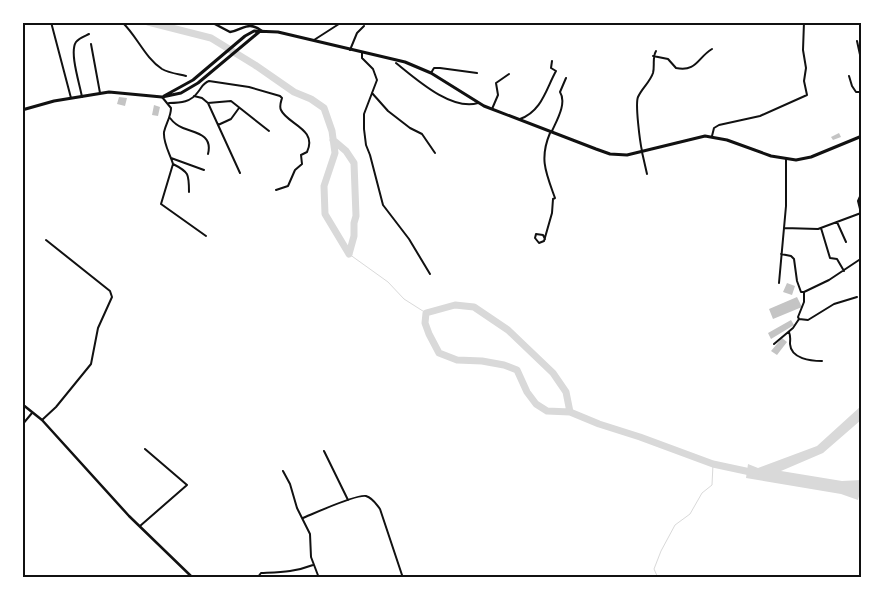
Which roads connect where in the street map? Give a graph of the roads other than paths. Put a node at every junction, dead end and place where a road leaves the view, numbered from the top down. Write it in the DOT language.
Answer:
graph roads {
  1 [pos="51,22"];
  2 [pos="122,22"];
  3 [pos="211,22"];
  4 [pos="342,22"];
  5 [pos="804,22"];
  6 [pos="364,26"];
  7 [pos="257,32"];
  8 [pos="90,34"];
  9 [pos="314,40"];
  10 [pos="857,41"];
  11 [pos="92,44"];
  12 [pos="712,49"];
  13 [pos="350,50"];
  14 [pos="656,50"];
  15 [pos="362,53"];
  16 [pos="653,56"];
  17 [pos="552,61"];
  18 [pos="396,63"];
  19 [pos="862,64"];
  20 [pos="430,73"];
  21 [pos="477,73"];
  22 [pos="509,74"];
  23 [pos="186,76"];
  24 [pos="849,76"];
  25 [pos="566,78"];
  26 [pos="862,92"];
  27 [pos="100,93"];
  28 [pos="372,93"];
  29 [pos="163,96"];
  30 [pos="194,96"];
  31 [pos="82,97"];
  32 [pos="71,98"];
  33 [pos="169,103"];
  34 [pos="208,103"];
  35 [pos="478,103"];
  36 [pos="239,107"];
  37 [pos="22,110"];
  38 [pos="492,110"];
  39 [pos="170,118"];
  40 [pos="518,120"];
  41 [pos="218,125"];
  42 [pos="269,131"];
  43 [pos="551,132"];
  44 [pos="712,136"];
  45 [pos="861,137"];
  46 [pos="642,151"];
  47 [pos="435,153"];
  48 [pos="208,154"];
  49 [pos="171,158"];
  50 [pos="786,159"];
  51 [pos="173,164"];
  52 [pos="204,170"];
  53 [pos="240,173"];
  54 [pos="647,174"];
  55 [pos="276,190"];
  56 [pos="190,192"];
  57 [pos="862,192"];
  58 [pos="861,213"];
  59 [pos="862,217"];
  60 [pos="837,222"];
  61 [pos="784,228"];
  62 [pos="821,228"];
  63 [pos="206,236"];
  64 [pos="544,239"];
  65 [pos="46,240"];
  66 [pos="846,242"];
  67 [pos="781,254"];
  68 [pos="862,258"];
  69 [pos="844,270"];
  70 [pos="430,274"];
  71 [pos="779,284"];
  72 [pos="804,292"];
  73 [pos="857,297"];
  74 [pos="799,320"];
  75 [pos="789,332"];
  76 [pos="774,344"];
  77 [pos="822,361"];
  78 [pos="22,404"];
  79 [pos="32,412"];
  80 [pos="42,420"];
  81 [pos="22,425"];
  82 [pos="145,449"];
  83 [pos="324,451"];
  84 [pos="284,471"];
  85 [pos="348,500"];
  86 [pos="303,518"];
  87 [pos="140,526"];
  88 [pos="313,565"];
  89 [pos="194,578"];
  90 [pos="257,578"];
  91 [pos="319,578"];
  92 [pos="403,578"];
  1 -- 32 [label="street"];
  2 -- 23 [label="street"];
  3 -- 7 [label="street"];
  4 -- 9 [label="street"];
  5 -- 44 [label="street"];
  6 -- 13 [label="street"];
  7 -- 9 [label="highway"];
  7 -- 29 [label="highway"];
  8 -- 31 [label="street"];
  9 -- 13 [label="highway"];
  10 -- 19 [label="street"];
  11 -- 27 [label="street"];
  12 -- 16 [label="street"];
  13 -- 15 [label="highway"];
  14 -- 16 [label="street"];
  15 -- 20 [label="highway"];
  15 -- 28 [label="street"];
  16 -- 46 [label="street"];
  17 -- 40 [label="street"];
  18 -- 35 [label="street"];
  20 -- 21 [label="street"];
  20 -- 35 [label="highway"];
  22 -- 38 [label="street"];
  24 -- 26 [label="street"];
  25 -- 43 [label="street"];
  27 -- 29 [label="highway"];
  27 -- 31 [label="highway"];
  28 -- 47 [label="street"];
  28 -- 70 [label="street"];
  29 -- 33 [label="street"];
  30 -- 33 [label="street"];
  30 -- 34 [label="street"];
  30 -- 55 [label="street"];
  31 -- 32 [label="highway"];
  32 -- 37 [label="highway"];
  33 -- 39 [label="street"];
  34 -- 36 [label="street"];
  34 -- 41 [label="street"];
  35 -- 38 [label="highway"];
  36 -- 41 [label="street"];
  36 -- 42 [label="street"];
  38 -- 40 [label="highway"];
  39 -- 48 [label="street"];
  39 -- 49 [label="street"];
  40 -- 43 [label="highway"];
  41 -- 53 [label="street"];
  43 -- 46 [label="highway"];
  43 -- 64 [label="street"];
  44 -- 46 [label="highway"];
  44 -- 50 [label="highway"];
  45 -- 50 [label="highway"];
  46 -- 54 [label="street"];
  49 -- 51 [label="street"];
  49 -- 52 [label="street"];
  50 -- 61 [label="street"];
  51 -- 56 [label="street"];
  51 -- 63 [label="street"];
  57 -- 58 [label="street"];
  58 -- 59 [label="street"];
  58 -- 60 [label="street"];
  60 -- 62 [label="street"];
  60 -- 66 [label="street"];
  61 -- 62 [label="street"];
  61 -- 67 [label="street"];
  62 -- 69 [label="street"];
  65 -- 80 [label="street"];
  67 -- 71 [label="street"];
  67 -- 72 [label="street"];
  68 -- 69 [label="street"];
  69 -- 72 [label="street"];
  72 -- 74 [label="street"];
  73 -- 74 [label="street"];
  74 -- 75 [label="street"];
  75 -- 76 [label="street"];
  75 -- 77 [label="street"];
  78 -- 79 [label="street"];
  79 -- 80 [label="street"];
  79 -- 81 [label="street"];
  80 -- 87 [label="street"];
  82 -- 87 [label="street"];
  83 -- 85 [label="street"];
  84 -- 86 [label="street"];
  85 -- 86 [label="street"];
  85 -- 92 [label="street"];
  86 -- 88 [label="street"];
  87 -- 89 [label="street"];
  88 -- 90 [label="street"];
  88 -- 91 [label="street"];
}
